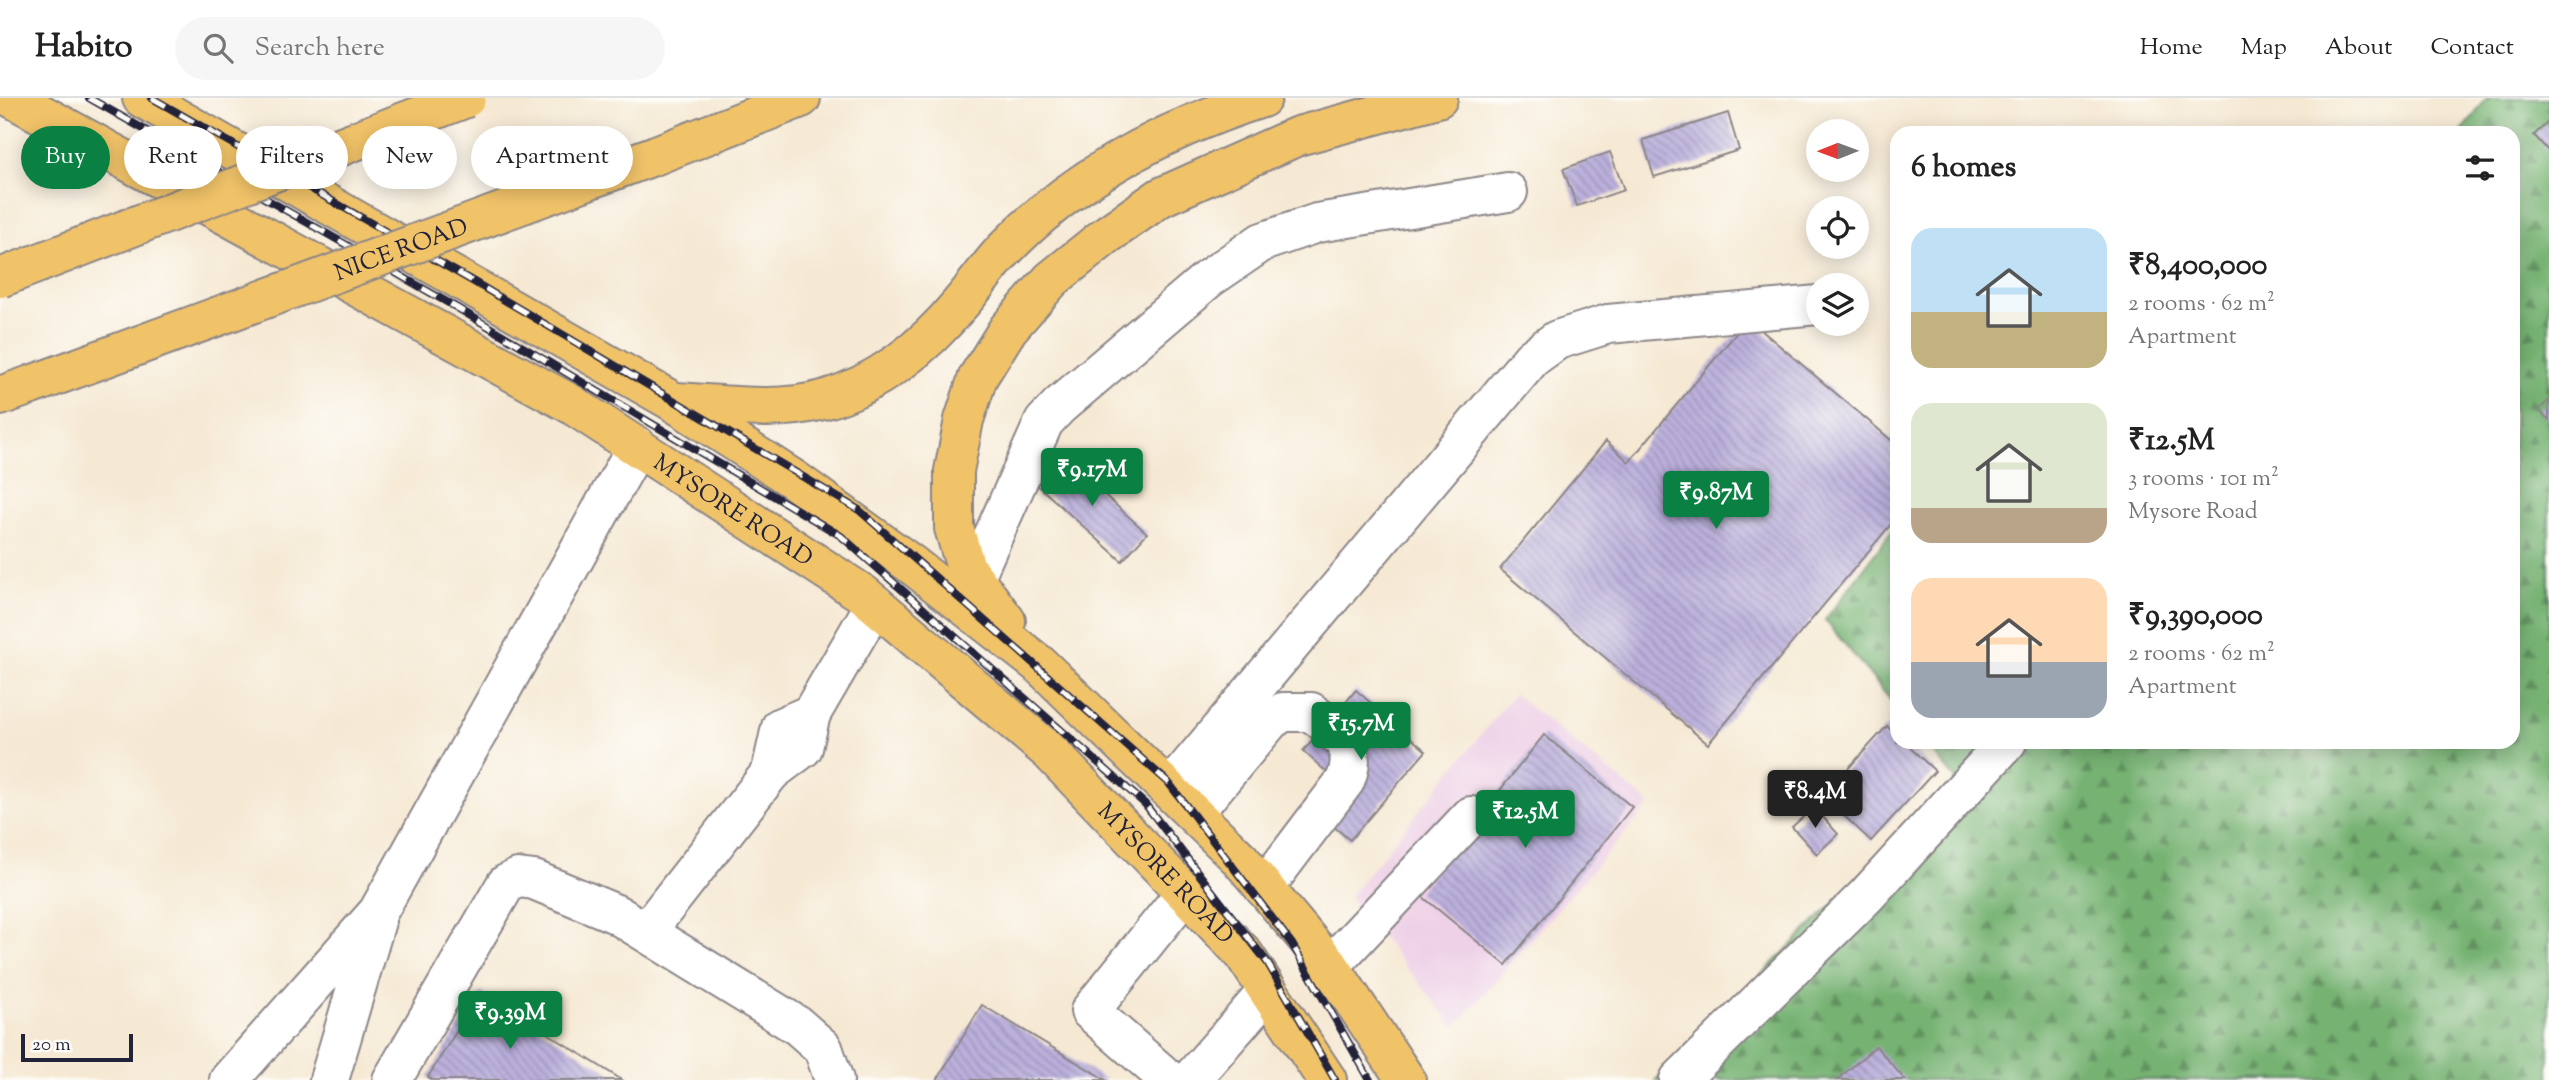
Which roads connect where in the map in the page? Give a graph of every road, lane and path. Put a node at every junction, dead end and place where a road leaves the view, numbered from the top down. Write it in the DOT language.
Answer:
graph roads {
  1 [pos="12,98"];
  2 [pos="466,98"];
  3 [pos="801,98"];
  4 [pos="1262,98"];
  5 [pos="1437,98"];
  6 [pos="156,102"];
  7 [pos="1508,192"];
  8 [pos="0,278"];
  9 [pos="1806,306"];
  10 [pos="15,391"];
  11 [pos="672,401"];
  12 [pos="637,446"];
  13 [pos="974,579"];
  14 [pos="875,604"];
  15 [pos="1040,665"];
  16 [pos="2001,749"];
  17 [pos="1181,802"];
  18 [pos="1471,816"];
  19 [pos="1264,888"];
  20 [pos="1185,893"];
  21 [pos="378,912"];
  22 [pos="646,932"];
  23 [pos="1329,966"];
  24 [pos="1268,991"];
  25 [pos="229,1080"];
  26 [pos="329,1080"];
  27 [pos="392,1080"];
  28 [pos="834,1080"];
  29 [pos="1169,1080"];
  30 [pos="1190,1080"];
  31 [pos="1327,1080"];
  32 [pos="1406,1080"];
  33 [pos="1679,1080"];
  1 -- 12 [label="highway, MYSORE ROAD"];
  2 -- 8 [label="highway, bridge"];
  3 -- 10 [label="highway, NICE ROAD, bridge"];
  4 -- 11 [label="highway"];
  5 -- 13 [label="highway"];
  6 -- 11 [label="highway"];
  7 -- 13 [label="lane"];
  9 -- 17 [label="lane"];
  11 -- 15 [label="highway"];
  12 -- 14 [label="highway, MYSORE ROAD"];
  12 -- 21 [label="lane"];
  13 -- 15 [label="highway"];
  14 -- 20 [label="highway, MYSORE ROAD"];
  14 -- 22 [label="lane"];
  15 -- 17 [label="highway"];
  16 -- 33 [label="lane"];
  17 -- 19 [label="highway"];
  17 -- 19 [label="lane"];
  18 -- 23 [label="lane"];
  19 -- 23 [label="highway"];
  20 -- 24 [label="highway, MYSORE ROAD"];
  20 -- 29 [label="lane"];
  21 -- 25 [label="lane"];
  21 -- 26 [label="lane"];
  22 -- 27 [label="lane"];
  22 -- 28 [label="lane"];
  23 -- 32 [label="highway"];
  24 -- 30 [label="lane"];
  24 -- 31 [label="highway, MYSORE ROAD"];
}
